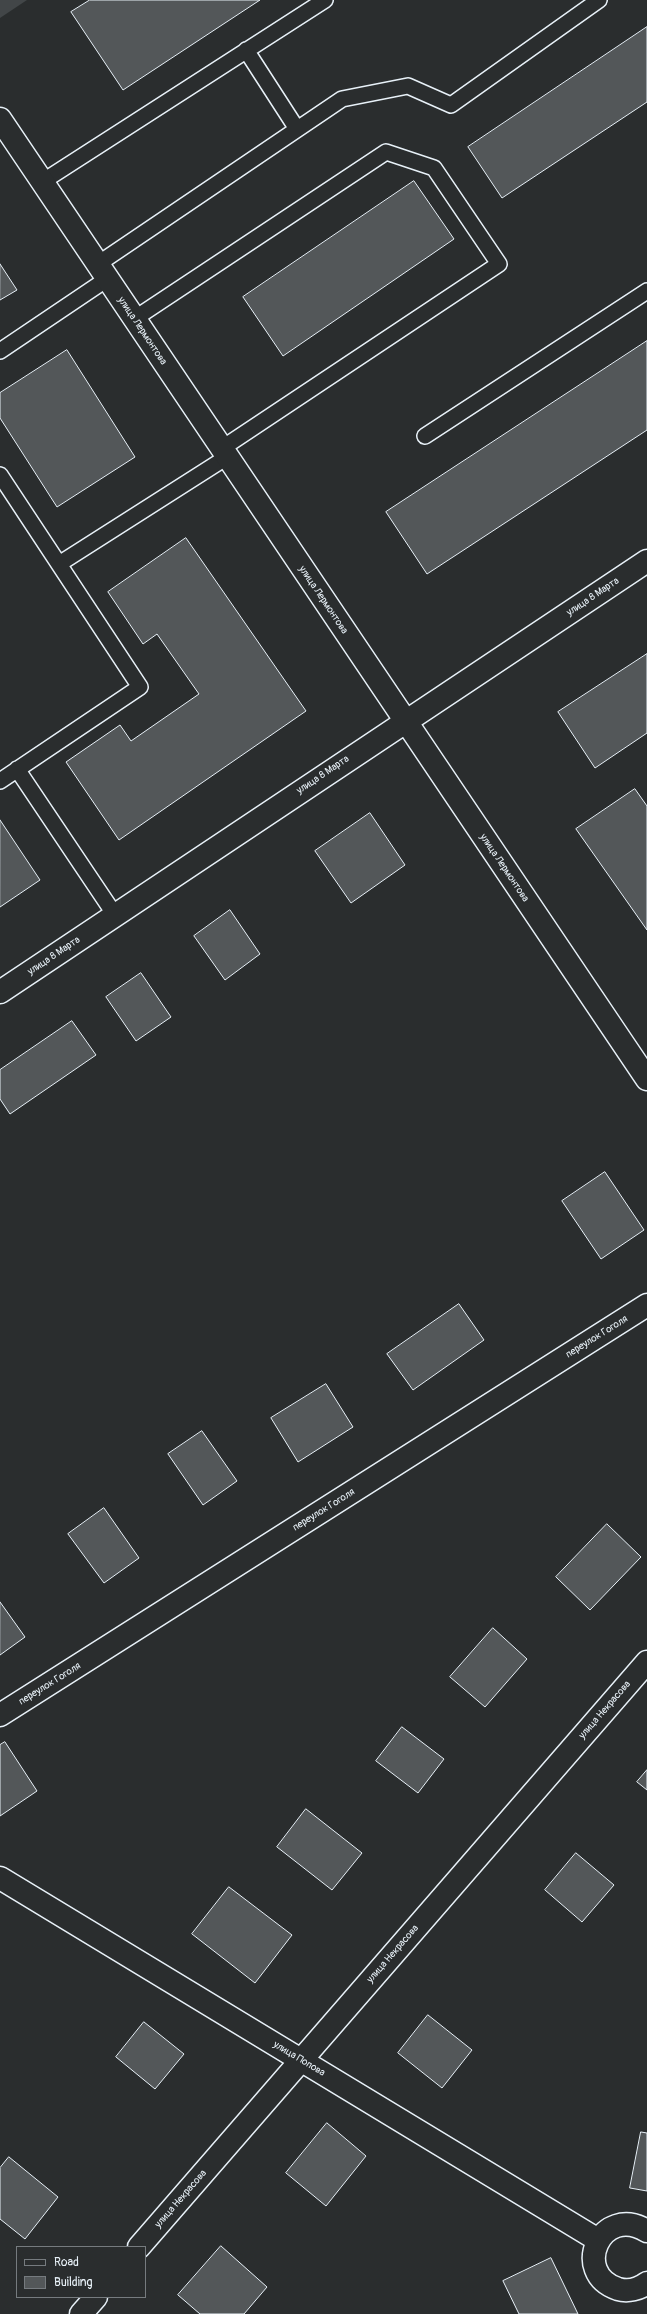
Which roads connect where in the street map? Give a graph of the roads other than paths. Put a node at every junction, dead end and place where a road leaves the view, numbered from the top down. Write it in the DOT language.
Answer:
graph roads {
  1 [pos="325,0"];
  2 [pos="599,0"];
  3 [pos="246,50"];
  4 [pos="0,119"];
  5 [pos="297,129"];
  6 [pos="42,182"];
  7 [pos="102,272"];
  8 [pos="647,291"];
  9 [pos="134,319"];
  10 [pos="0,351"];
  11 [pos="424,436"];
  12 [pos="224,453"];
  13 [pos="0,475"];
  14 [pos="647,561"];
  15 [pos="59,564"];
  16 [pos="404,721"];
  17 [pos="17,769"];
  18 [pos="0,781"];
  19 [pos="115,915"];
  20 [pos="0,992"];
  21 [pos="647,1079"];
  22 [pos="647,1305"];
  23 [pos="647,1662"];
  24 [pos="0,1715"];
  25 [pos="0,1878"];
  26 [pos="301,2060"];
  27 [pos="647,2231"];
  28 [pos="598,2240"];
  29 [pos="140,2246"];
  30 [pos="647,2283"];
  31 [pos="95,2298"];
  32 [pos="81,2314"];
  1 -- 3 [label="lane"];
  2 -- 5 [label="lane"];
  3 -- 5 [label="lane"];
  3 -- 6 [label="lane"];
  4 -- 6 [label="street, улица Лермонтова"];
  5 -- 7 [label="lane"];
  6 -- 7 [label="street, улица Лермонтова"];
  7 -- 9 [label="street, улица Лермонтова"];
  7 -- 10 [label="lane"];
  8 -- 11 [label="lane"];
  9 -- 12 [label="street, улица Лермонтова"];
  9 -- 12 [label="lane"];
  12 -- 15 [label="lane"];
  12 -- 16 [label="street, улица Лермонтова"];
  13 -- 15 [label="lane"];
  14 -- 16 [label="street, улица 8 Марта"];
  15 -- 17 [label="lane"];
  16 -- 19 [label="street, улица 8 Марта"];
  16 -- 21 [label="street, улица Лермонтова"];
  17 -- 18 [label="lane"];
  17 -- 19 [label="lane"];
  19 -- 20 [label="street, улица 8 Марта"];
  22 -- 24 [label="street, переулок Гоголя"];
  23 -- 26 [label="street, улица Некрасова"];
  25 -- 26 [label="street, улица Попова"];
  26 -- 28 [label="street, улица Попова"];
  26 -- 29 [label="street, улица Некрасова"];
  27 -- 28 [label="street"];
  28 -- 30 [label="street"];
  31 -- 32 [label="street"];
}
